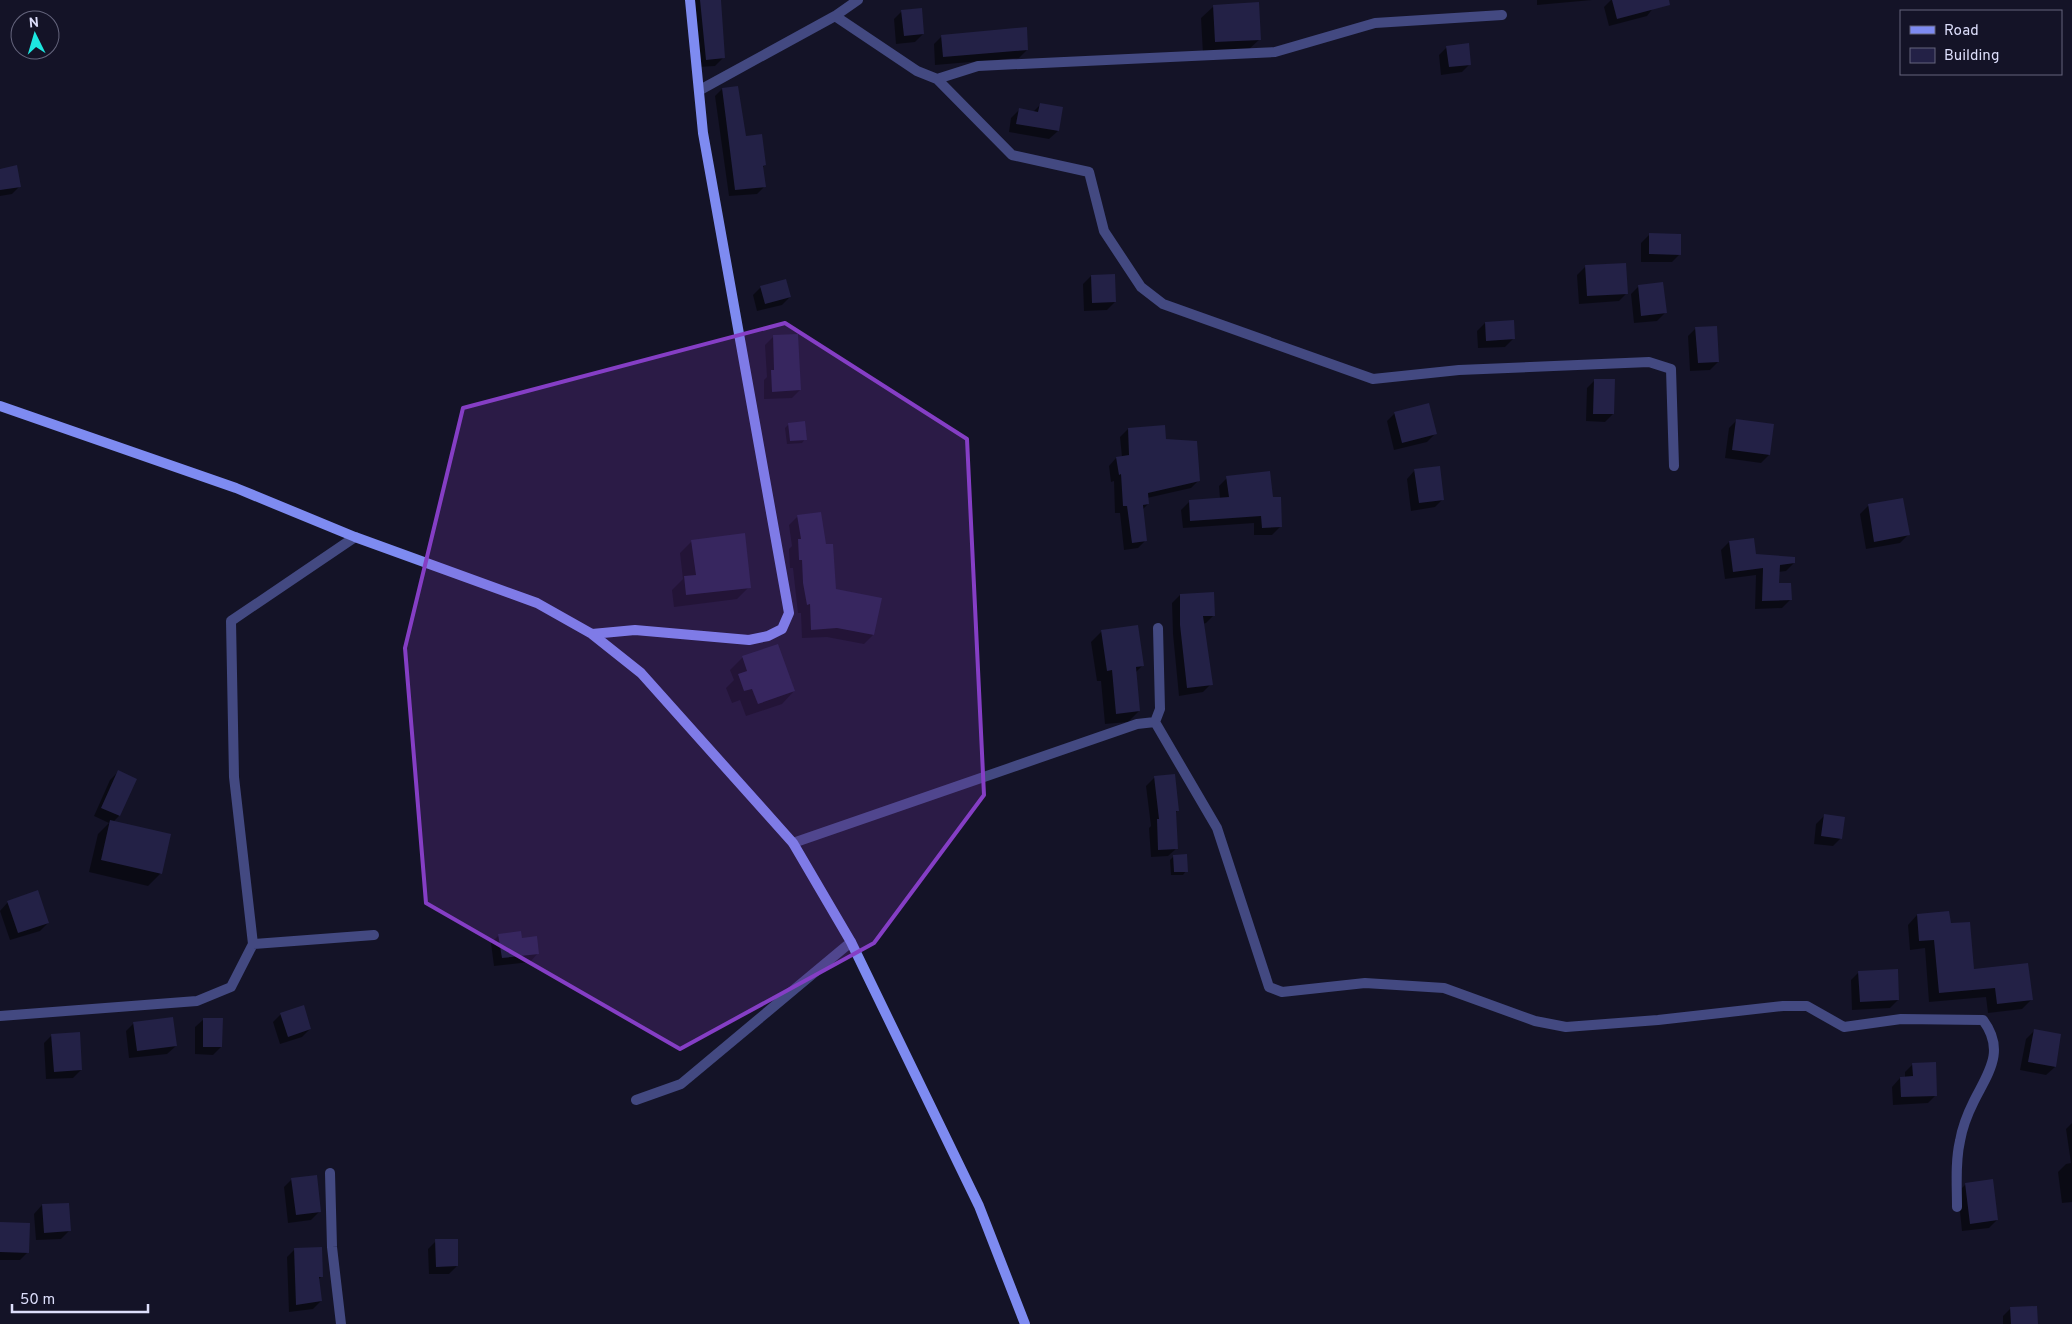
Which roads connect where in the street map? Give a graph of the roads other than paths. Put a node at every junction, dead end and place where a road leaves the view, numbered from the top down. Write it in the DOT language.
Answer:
graph roads {
  1 [pos="690,0"];
  2 [pos="858,0"];
  3 [pos="1502,15"];
  4 [pos="836,16"];
  5 [pos="937,79"];
  6 [pos="700,90"];
  7 [pos="0,406"];
  8 [pos="1674,466"];
  9 [pos="355,537"];
  10 [pos="1158,628"];
  11 [pos="592,634"];
  12 [pos="1155,722"];
  13 [pos="793,843"];
  14 [pos="374,936"];
  15 [pos="851,942"];
  16 [pos="253,944"];
  17 [pos="0,1016"];
  18 [pos="636,1100"];
  19 [pos="330,1173"];
  20 [pos="1957,1207"];
  21 [pos="341,1324"];
  22 [pos="1025,1324"];
  1 -- 6 [label="main road"];
  2 -- 4 [label="street"];
  3 -- 5 [label="street"];
  4 -- 5 [label="street"];
  4 -- 6 [label="street"];
  5 -- 8 [label="street"];
  6 -- 11 [label="main road"];
  7 -- 9 [label="main road"];
  9 -- 11 [label="main road"];
  9 -- 16 [label="street"];
  10 -- 12 [label="street"];
  11 -- 13 [label="main road"];
  12 -- 13 [label="street"];
  12 -- 20 [label="street"];
  13 -- 15 [label="main road"];
  14 -- 16 [label="street"];
  15 -- 18 [label="street"];
  15 -- 22 [label="main road"];
  16 -- 17 [label="street"];
  19 -- 21 [label="street"];
}
